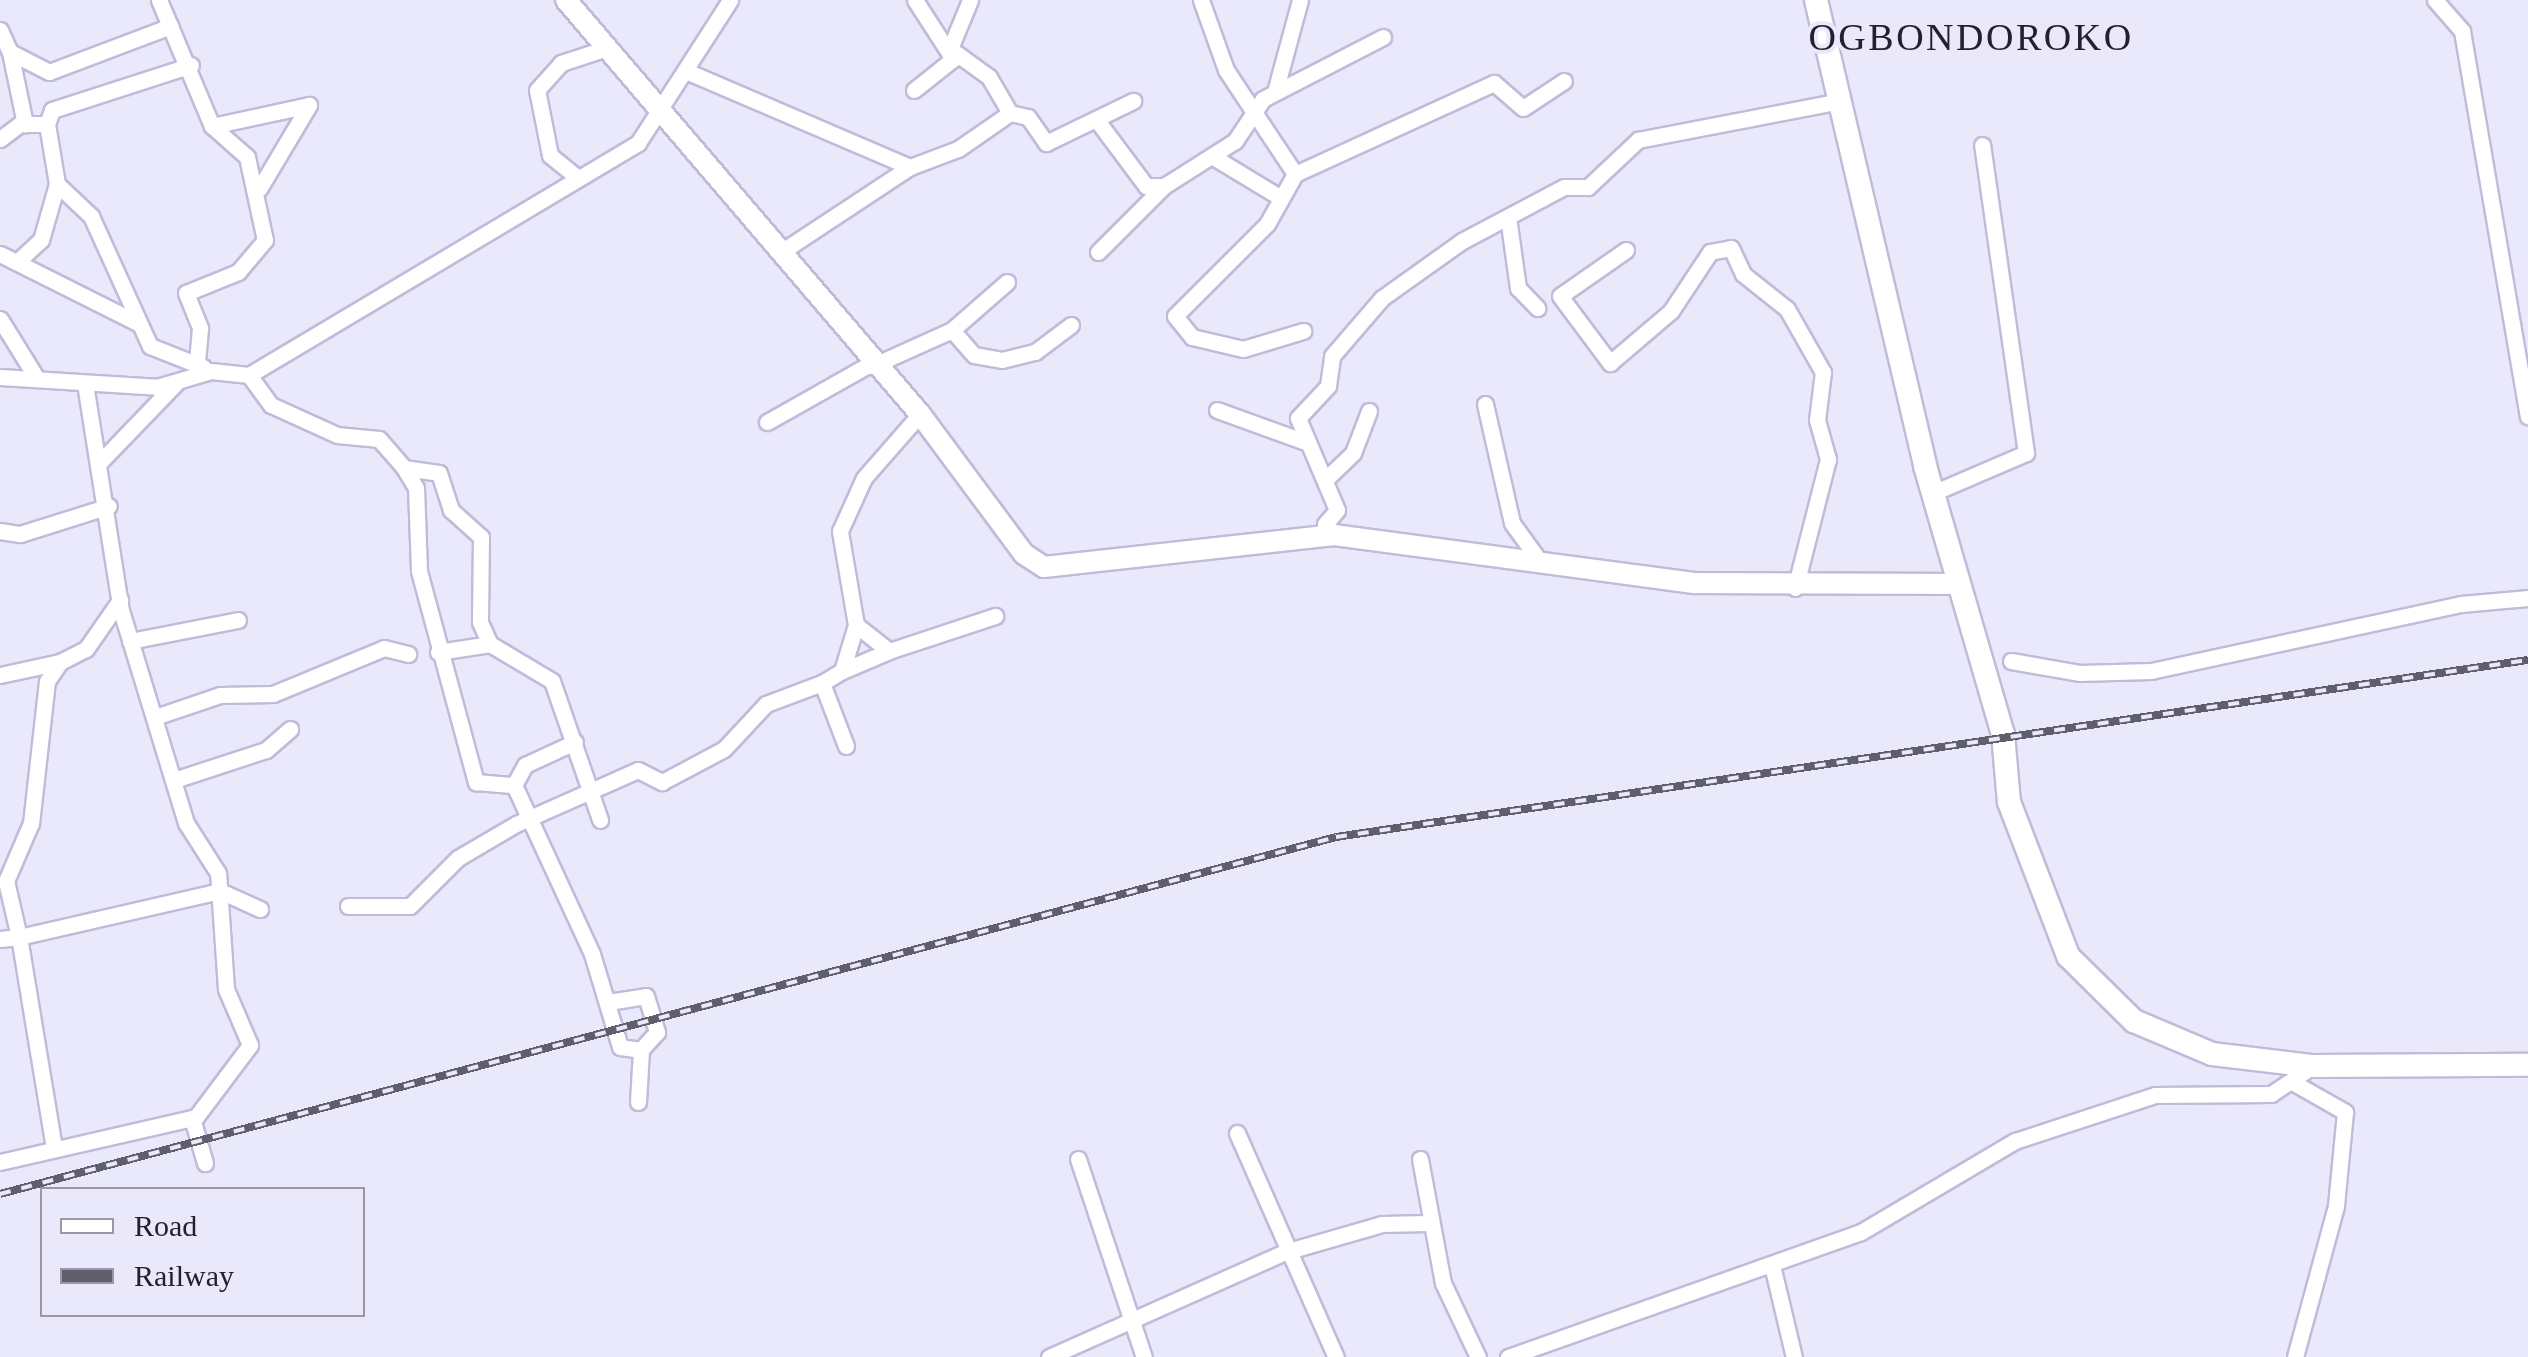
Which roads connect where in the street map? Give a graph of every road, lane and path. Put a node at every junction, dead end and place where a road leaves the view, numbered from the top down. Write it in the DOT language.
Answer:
graph roads {
  1 [pos="158,0"];
  2 [pos="566,0"];
  3 [pos="730,0"];
  4 [pos="915,0"];
  5 [pos="970,0"];
  6 [pos="1202,0"];
  7 [pos="1300,0"];
  8 [pos="1816,0"];
  9 [pos="2435,0"];
  10 [pos="171,26"];
  11 [pos="0,30"];
  12 [pos="1384,37"];
  13 [pos="606,48"];
  14 [pos="10,52"];
  15 [pos="951,55"];
  16 [pos="191,65"];
  17 [pos="686,71"];
  18 [pos="1564,81"];
  19 [pos="914,90"];
  20 [pos="1274,92"];
  21 [pos="1133,101"];
  22 [pos="1836,102"];
  23 [pos="660,112"];
  24 [pos="1010,113"];
  25 [pos="1256,113"];
  26 [pos="1096,119"];
  27 [pos="25,124"];
  28 [pos="47,124"];
  29 [pos="212,126"];
  30 [pos="0,139"];
  31 [pos="1982,145"];
  32 [pos="1215,158"];
  33 [pos="910,167"];
  34 [pos="1294,174"];
  35 [pos="578,178"];
  36 [pos="58,184"];
  37 [pos="1164,186"];
  38 [pos="258,189"];
  39 [pos="1281,198"];
  40 [pos="1509,224"];
  41 [pos="1626,250"];
  42 [pos="781,252"];
  43 [pos="1098,252"];
  44 [pos="0,254"];
  45 [pos="17,262"];
  46 [pos="1007,282"];
  47 [pos="1537,308"];
  48 [pos="0,320"];
  49 [pos="138,324"];
  50 [pos="1070,324"];
  51 [pos="952,330"];
  52 [pos="1303,331"];
  53 [pos="2522,346"];
  54 [pos="871,365"];
  55 [pos="204,368"];
  56 [pos="250,374"];
  57 [pos="0,377"];
  58 [pos="37,379"];
  59 [pos="179,380"];
  60 [pos="86,384"];
  61 [pos="1485,404"];
  62 [pos="1217,410"];
  63 [pos="1369,411"];
  64 [pos="920,414"];
  65 [pos="2528,416"];
  66 [pos="767,422"];
  67 [pos="1308,443"];
  68 [pos="101,461"];
  69 [pos="404,468"];
  70 [pos="1326,479"];
  71 [pos="1933,493"];
  72 [pos="110,506"];
  73 [pos="0,531"];
  74 [pos="1334,535"];
  75 [pos="1541,563"];
  76 [pos="1960,584"];
  77 [pos="1796,588"];
  78 [pos="2528,598"];
  79 [pos="120,600"];
  80 [pos="994,616"];
  81 [pos="238,620"];
  82 [pos="856,625"];
  83 [pos="130,641"];
  84 [pos="490,644"];
  85 [pos="889,651"];
  86 [pos="438,652"];
  87 [pos="408,654"];
  88 [pos="2011,661"];
  89 [pos="60,662"];
  90 [pos="842,671"];
  91 [pos="0,675"];
  92 [pos="822,683"];
  93 [pos="158,716"];
  94 [pos="290,729"];
  95 [pos="575,742"];
  96 [pos="846,746"];
  97 [pos="174,780"];
  98 [pos="514,785"];
  99 [pos="589,786"];
  100 [pos="600,820"];
  101 [pos="524,821"];
  102 [pos="220,891"];
  103 [pos="348,906"];
  104 [pos="260,909"];
  105 [pos="0,938"];
  106 [pos="18,938"];
  107 [pos="608,1002"];
  108 [pos="640,1050"];
  109 [pos="2528,1065"];
  110 [pos="2313,1066"];
  111 [pos="2294,1082"];
  112 [pos="638,1102"];
  113 [pos="192,1118"];
  114 [pos="1237,1133"];
  115 [pos="54,1148"];
  116 [pos="1078,1159"];
  117 [pos="1420,1159"];
  118 [pos="0,1162"];
  119 [pos="205,1163"];
  120 [pos="1427,1223"];
  121 [pos="1285,1252"];
  122 [pos="1772,1265"];
  123 [pos="1126,1319"];
  124 [pos="1548,1338"];
  125 [pos="1050,1357"];
  126 [pos="1144,1357"];
  127 [pos="1336,1357"];
  128 [pos="1478,1357"];
  129 [pos="1508,1357"];
  130 [pos="1552,1357"];
  131 [pos="1794,1357"];
  132 [pos="2295,1357"];
  1 -- 10 [label="street"];
  2 -- 13 [label="street"];
  3 -- 17 [label="street"];
  4 -- 15 [label="street"];
  5 -- 15 [label="street"];
  6 -- 25 [label="street"];
  7 -- 20 [label="street"];
  8 -- 22 [label="main road"];
  9 -- 53 [label="street"];
  10 -- 14 [label="street"];
  10 -- 16 [label="street"];
  11 -- 14 [label="street"];
  12 -- 20 [label="street"];
  13 -- 23 [label="street"];
  13 -- 35 [label="street"];
  14 -- 27 [label="street"];
  15 -- 19 [label="street"];
  15 -- 24 [label="street"];
  16 -- 28 [label="street"];
  16 -- 29 [label="street"];
  17 -- 23 [label="street"];
  17 -- 33 [label="street"];
  18 -- 34 [label="street"];
  20 -- 25 [label="street"];
  21 -- 26 [label="street"];
  22 -- 40 [label="street"];
  22 -- 71 [label="main road"];
  23 -- 35 [label="street"];
  23 -- 42 [label="street"];
  24 -- 26 [label="street"];
  24 -- 33 [label="street"];
  25 -- 32 [label="street"];
  25 -- 34 [label="street"];
  26 -- 37 [label="street"];
  27 -- 28 [label="street"];
  27 -- 30 [label="street"];
  28 -- 36 [label="street"];
  29 -- 38 [label="street"];
  29 -- 38 [label="street"];
  31 -- 71 [label="street"];
  32 -- 37 [label="street"];
  32 -- 39 [label="street"];
  33 -- 42 [label="street"];
  34 -- 39 [label="street"];
  35 -- 56 [label="street"];
  36 -- 45 [label="street"];
  36 -- 49 [label="street"];
  37 -- 43 [label="street"];
  38 -- 55 [label="street"];
  39 -- 52 [label="street"];
  40 -- 47 [label="street"];
  40 -- 67 [label="street"];
  41 -- 77 [label="street"];
  42 -- 54 [label="street"];
  44 -- 45 [label="street"];
  45 -- 49 [label="street"];
  46 -- 51 [label="street"];
  48 -- 58 [label="street"];
  49 -- 55 [label="street"];
  50 -- 51 [label="street"];
  51 -- 54 [label="street"];
  53 -- 65 [label="street"];
  54 -- 64 [label="street"];
  54 -- 66 [label="street"];
  55 -- 56 [label="street"];
  55 -- 59 [label="street"];
  56 -- 69 [label="street"];
  57 -- 58 [label="street"];
  58 -- 60 [label="street"];
  59 -- 60 [label="street"];
  59 -- 68 [label="street"];
  60 -- 68 [label="street"];
  61 -- 75 [label="street"];
  62 -- 67 [label="street"];
  63 -- 70 [label="street"];
  64 -- 74 [label="street"];
  64 -- 82 [label="street"];
  67 -- 70 [label="street"];
  68 -- 72 [label="street"];
  69 -- 84 [label="street"];
  69 -- 86 [label="street"];
  70 -- 74 [label="street"];
  71 -- 76 [label="main road"];
  72 -- 73 [label="street"];
  72 -- 79 [label="street"];
  74 -- 75 [label="street"];
  75 -- 77 [label="street"];
  76 -- 77 [label="street"];
  76 -- 110 [label="main road"];
  78 -- 88 [label="street"];
  79 -- 83 [label="street"];
  79 -- 89 [label="street"];
  80 -- 85 [label="street"];
  81 -- 83 [label="street"];
  82 -- 85 [label="street"];
  82 -- 90 [label="street"];
  83 -- 93 [label="street"];
  84 -- 86 [label="street"];
  84 -- 95 [label="street"];
  85 -- 90 [label="street"];
  86 -- 98 [label="street"];
  87 -- 93 [label="street"];
  89 -- 91 [label="street"];
  89 -- 106 [label="street"];
  90 -- 92 [label="street"];
  92 -- 96 [label="street"];
  92 -- 99 [label="street"];
  93 -- 97 [label="street"];
  94 -- 97 [label="street"];
  95 -- 98 [label="street"];
  95 -- 99 [label="street"];
  97 -- 102 [label="street"];
  98 -- 101 [label="street"];
  99 -- 100 [label="street"];
  99 -- 101 [label="street"];
  101 -- 103 [label="street"];
  101 -- 107 [label="street"];
  102 -- 104 [label="street"];
  102 -- 106 [label="street"];
  102 -- 113 [label="street"];
  105 -- 106 [label="street"];
  106 -- 115 [label="street"];
  107 -- 108 [label="street"];
  107 -- 108 [label="street"];
  108 -- 112 [label="street"];
  109 -- 110 [label="main road"];
  110 -- 111 [label="street"];
  111 -- 122 [label="street"];
  111 -- 132 [label="street"];
  113 -- 115 [label="street"];
  113 -- 119 [label="street"];
  114 -- 121 [label="street"];
  115 -- 118 [label="street"];
  116 -- 123 [label="street"];
  117 -- 120 [label="street"];
  120 -- 121 [label="street"];
  120 -- 128 [label="street"];
  121 -- 123 [label="street"];
  121 -- 127 [label="street"];
  122 -- 124 [label="street"];
  122 -- 131 [label="street"];
  123 -- 125 [label="street"];
  123 -- 126 [label="street"];
  124 -- 129 [label="street"];
  124 -- 130 [label="street"];
}
